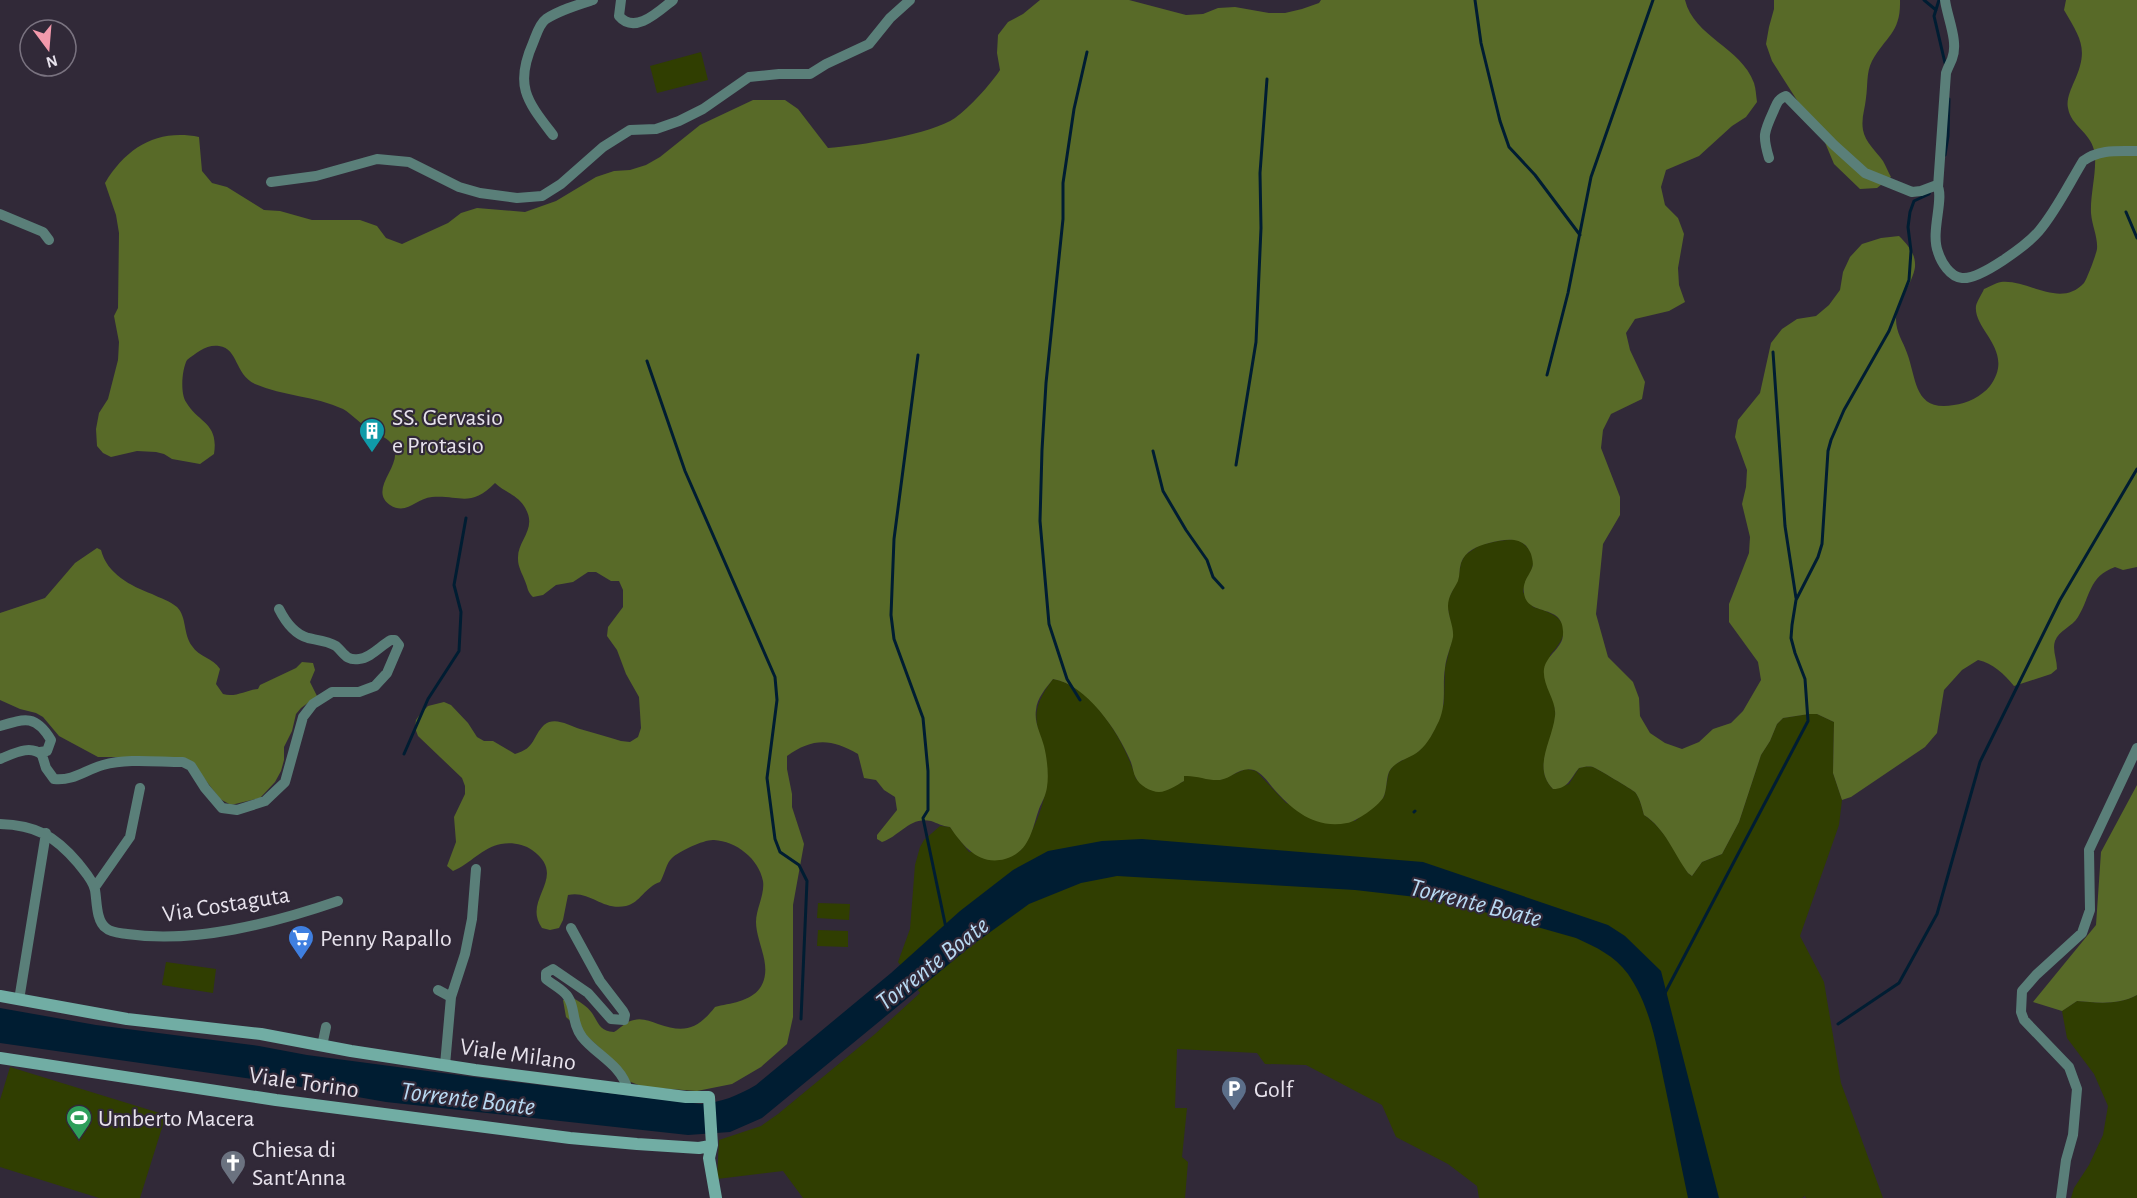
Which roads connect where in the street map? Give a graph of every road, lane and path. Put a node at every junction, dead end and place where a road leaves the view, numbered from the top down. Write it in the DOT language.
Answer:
graph roads {
  1 [pos="592,0"];
  2 [pos="621,0"];
  3 [pos="673,0"];
  4 [pos="910,0"];
  5 [pos="1945,0"];
  6 [pos="553,135"];
  7 [pos="2137,151"];
  8 [pos="1769,158"];
  9 [pos="271,182"];
  10 [pos="1938,187"];
  11 [pos="0,214"];
  12 [pos="49,240"];
  13 [pos="279,609"];
  14 [pos="0,726"];
  15 [pos="2137,748"];
  16 [pos="40,752"];
  17 [pos="0,759"];
  18 [pos="140,788"];
  19 [pos="0,824"];
  20 [pos="46,833"];
  21 [pos="476,869"];
  22 [pos="94,887"];
  23 [pos="338,901"];
  24 [pos="571,928"];
  25 [pos="438,990"];
  26 [pos="0,996"];
  27 [pos="451,997"];
  28 [pos="19,1000"];
  29 [pos="326,1027"];
  30 [pos="322,1046"];
  31 [pos="0,1058"];
  32 [pos="445,1065"];
  33 [pos="628,1090"];
  34 [pos="711,1145"];
  35 [pos="716,1198"];
  36 [pos="2061,1198"];
  1 -- 6 [label="street"];
  2 -- 3 [label="street"];
  4 -- 9 [label="street"];
  5 -- 10 [label="street"];
  7 -- 10 [label="street"];
  8 -- 10 [label="street"];
  11 -- 12 [label="street"];
  13 -- 16 [label="street"];
  14 -- 16 [label="street"];
  15 -- 36 [label="street"];
  16 -- 17 [label="street"];
  18 -- 22 [label="street"];
  19 -- 20 [label="street, Via Costaguta"];
  20 -- 22 [label="street, Via Costaguta"];
  20 -- 28 [label="street"];
  21 -- 27 [label="street"];
  22 -- 23 [label="street, Via Costaguta"];
  24 -- 33 [label="street"];
  25 -- 27 [label="street"];
  26 -- 28 [label="street, Viale Milano"];
  27 -- 32 [label="street"];
  28 -- 30 [label="street, Viale Milano"];
  29 -- 30 [label="street"];
  30 -- 32 [label="street, Viale Milano"];
  31 -- 34 [label="street, Viale Torino"];
  32 -- 33 [label="street, Viale Milano"];
  33 -- 34 [label="street, Viale Milano"];
  34 -- 35 [label="street"];
}
